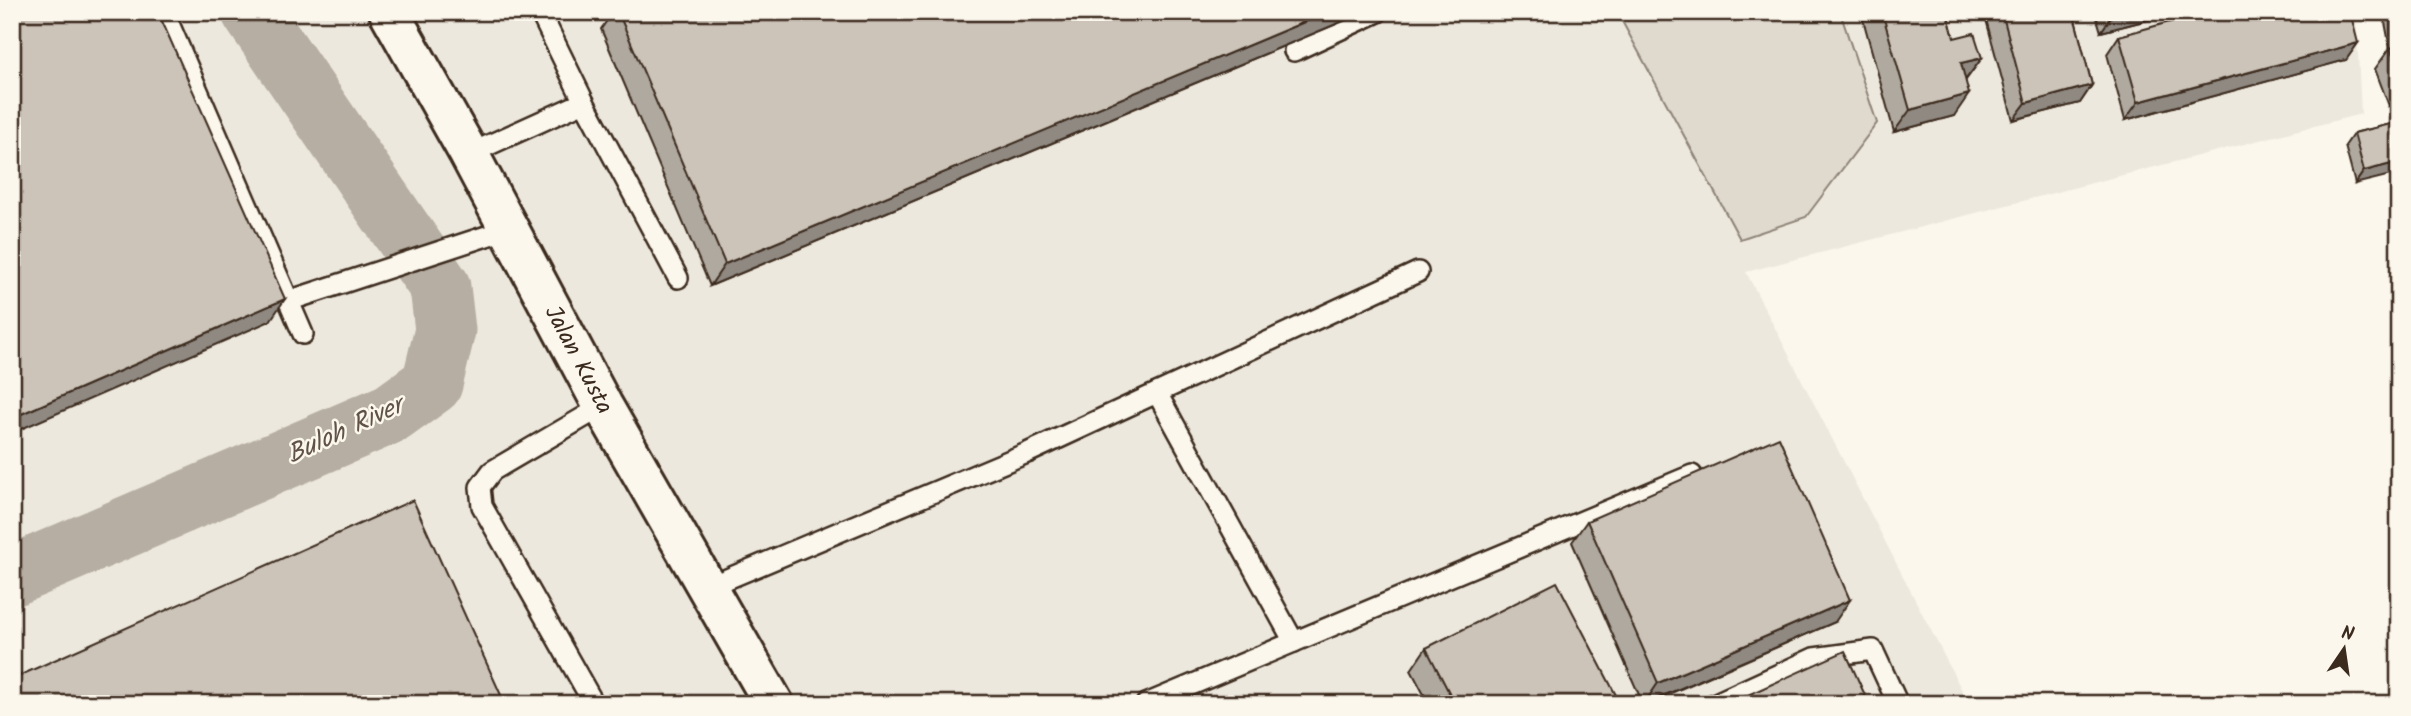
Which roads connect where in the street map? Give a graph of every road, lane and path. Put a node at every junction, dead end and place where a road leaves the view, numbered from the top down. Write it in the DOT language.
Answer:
graph roads {
  1 [pos="164,12"];
  2 [pos="389,12"];
  3 [pos="540,12"];
  4 [pos="1378,12"];
  5 [pos="1294,51"];
  6 [pos="584,102"];
  7 [pos="469,154"];
  8 [pos="508,229"];
  9 [pos="1418,272"];
  10 [pos="678,278"];
  11 [pos="288,301"];
  12 [pos="303,334"];
  13 [pos="1157,393"];
  14 [pos="603,406"];
  15 [pos="1692,475"];
  16 [pos="708,587"];
  17 [pos="1294,642"];
  18 [pos="594,704"];
  19 [pos="774,704"];
  20 [pos="1146,704"];
  21 [pos="1714,704"];
  22 [pos="1898,704"];
  1 -- 11 [label="lane"];
  2 -- 7 [label="street, Jalan Kusta"];
  3 -- 6 [label="lane"];
  4 -- 5 [label="lane"];
  6 -- 7 [label="lane"];
  6 -- 10 [label="lane"];
  7 -- 8 [label="street, Jalan Kusta"];
  8 -- 11 [label="lane"];
  8 -- 14 [label="street, Jalan Kusta"];
  9 -- 13 [label="lane"];
  11 -- 12 [label="lane"];
  13 -- 16 [label="lane"];
  13 -- 17 [label="lane"];
  14 -- 16 [label="street, Jalan Kusta"];
  14 -- 18 [label="lane"];
  15 -- 17 [label="lane"];
  16 -- 19 [label="street, Jalan Kusta"];
  17 -- 20 [label="lane"];
  21 -- 22 [label="lane"];
}
